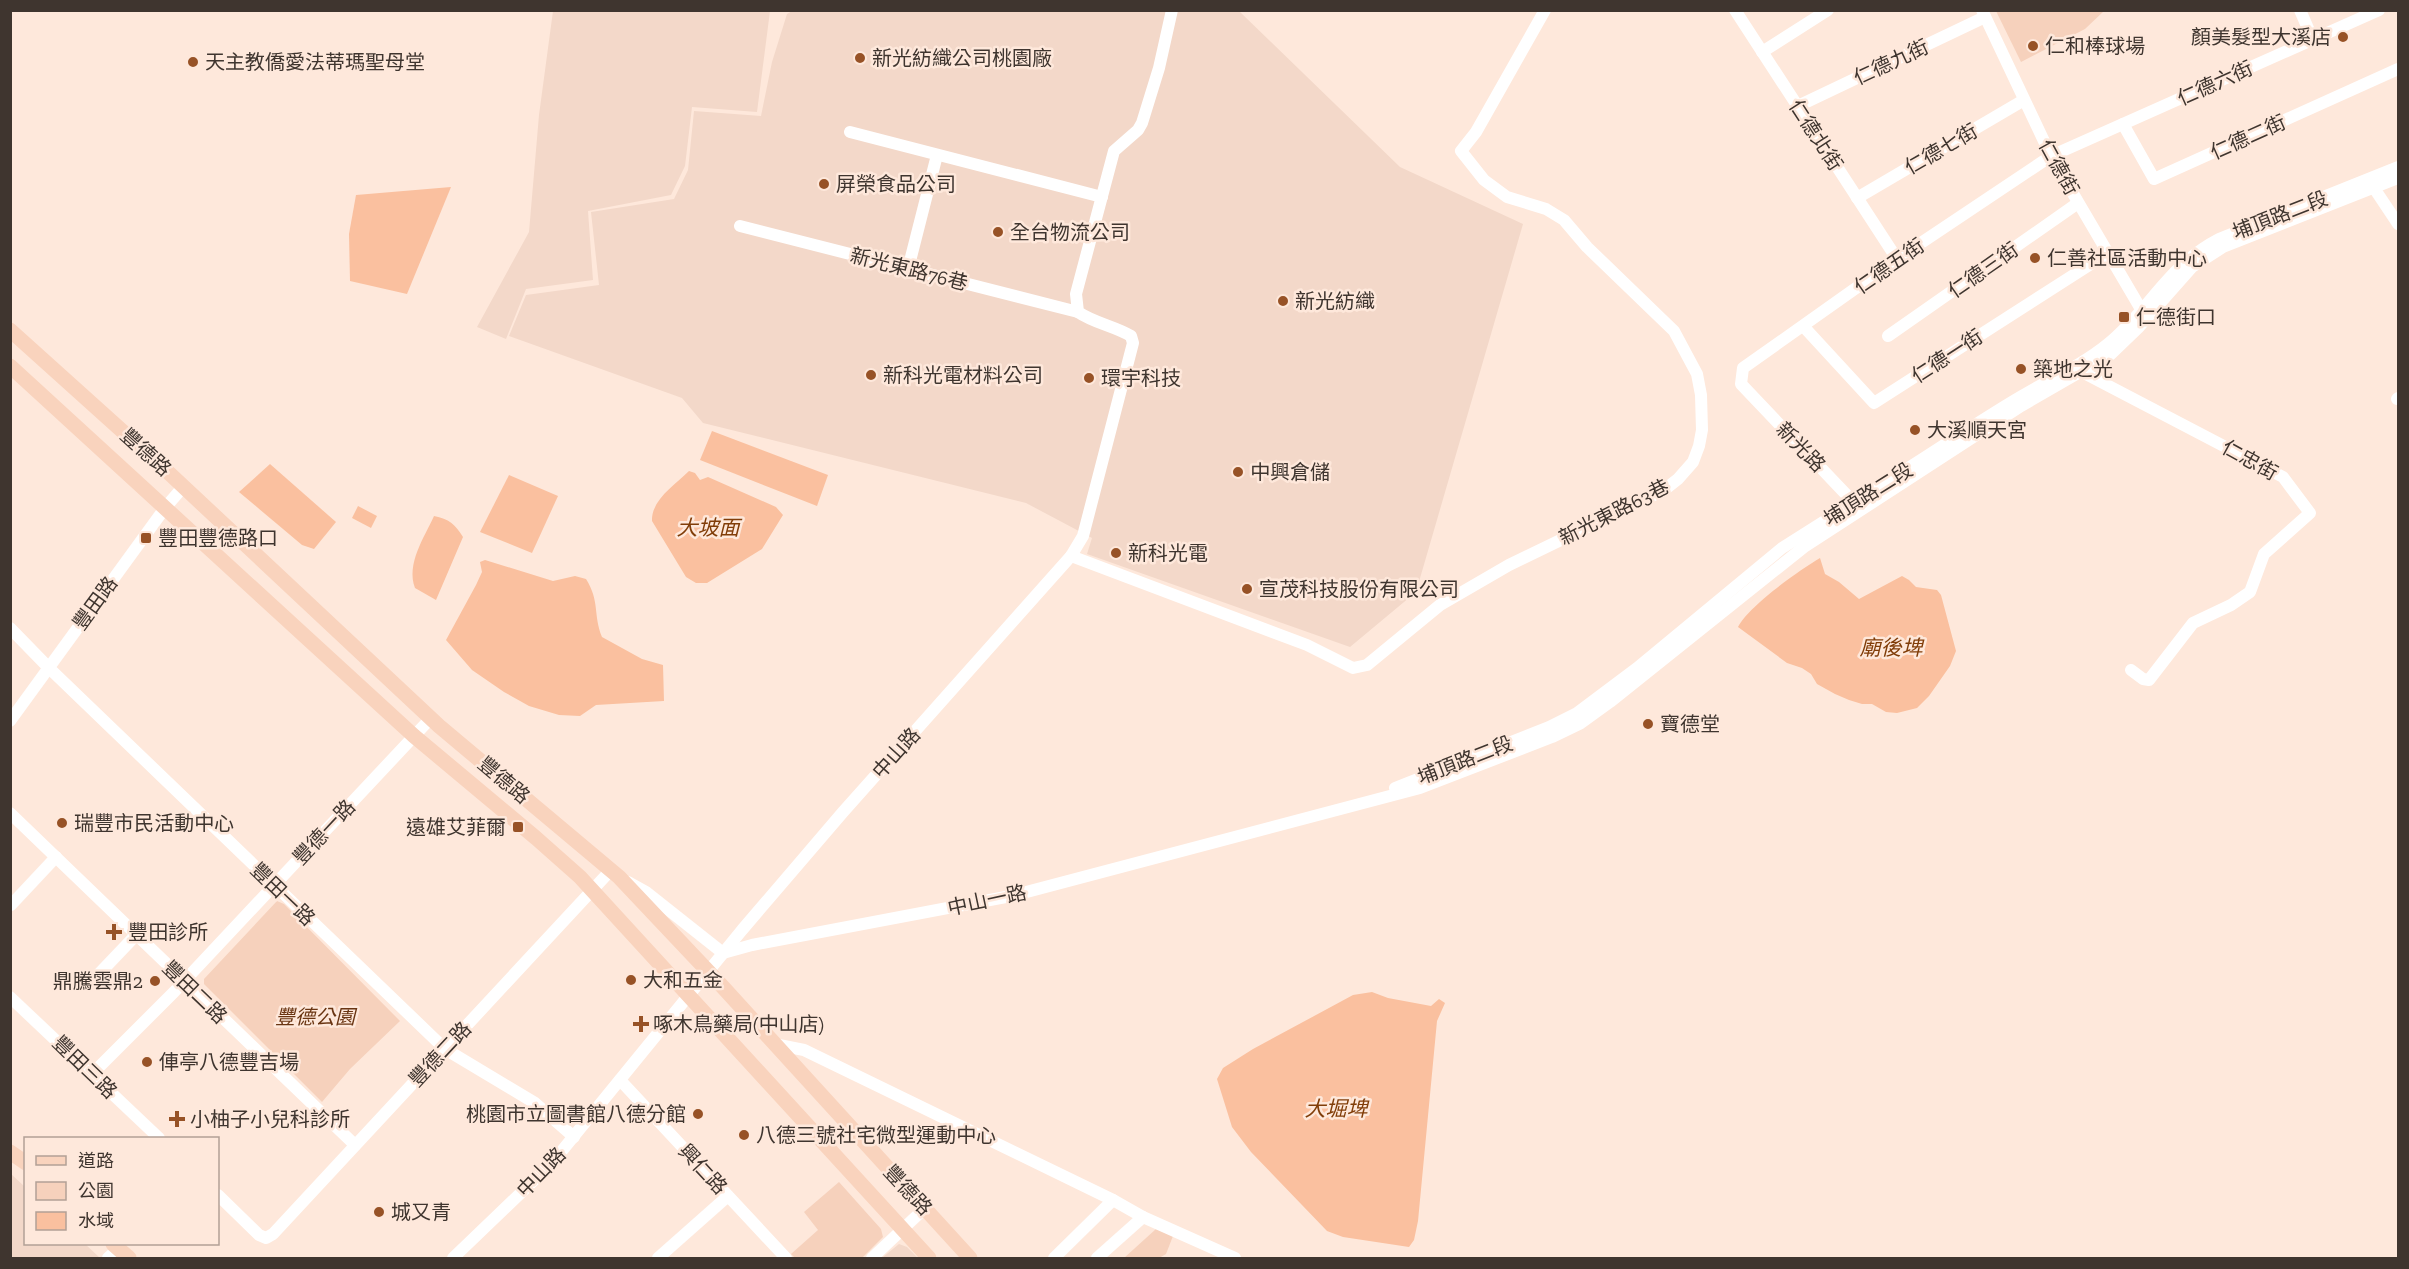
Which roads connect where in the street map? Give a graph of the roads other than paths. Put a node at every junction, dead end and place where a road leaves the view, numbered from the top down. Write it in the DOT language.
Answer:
graph roads {
  1 [pos="1172,10"];
  2 [pos="1545,10"];
  3 [pos="1735,10"];
  4 [pos="1828,10"];
  5 [pos="2300,10"];
  6 [pos="2379,10"];
  7 [pos="1984,14"];
  8 [pos="2313,40"];
  9 [pos="1762,52"];
  10 [pos="2398,69"];
  11 [pos="2024,100"];
  12 [pos="1798,106"];
  13 [pos="2123,124"];
  14 [pos="850,132"];
  15 [pos="937,154"];
  16 [pos="2051,156"];
  17 [pos="2398,167"];
  18 [pos="2398,178"];
  19 [pos="2373,188"];
  20 [pos="1102,197"];
  21 [pos="1857,198"];
  22 [pos="2078,203"];
  23 [pos="2398,224"];
  24 [pos="740,226"];
  25 [pos="2108,253"];
  26 [pos="1897,259"];
  27 [pos="908,269"];
  28 [pos="1078,312"];
  29 [pos="2144,314"];
  30 [pos="1803,327"];
  31 [pos="10,330"];
  32 [pos="1888,336"];
  33 [pos="10,366"];
  34 [pos="2080,369"];
  35 [pos="1741,384"];
  36 [pos="183,487"];
  37 [pos="1857,506"];
  38 [pos="165,508"];
  39 [pos="1071,556"];
  40 [pos="10,628"];
  41 [pos="49,668"];
  42 [pos="2131,670"];
  43 [pos="431,718"];
  44 [pos="10,721"];
  45 [pos="414,736"];
  46 [pos="10,813"];
  47 [pos="1300,818"];
  48 [pos="56,857"];
  49 [pos="615,874"];
  50 [pos="274,885"];
  51 [pos="592,890"];
  52 [pos="11,905"];
  53 [pos="136,935"];
  54 [pos="723,952"];
  55 [pos="708,971"];
  56 [pos="96,977"];
  57 [pos="184,981"];
  58 [pos="689,994"];
  59 [pos="10,996"];
  60 [pos="774,1044"];
  61 [pos="445,1049"];
  62 [pos="92,1074"];
  63 [pos="621,1080"];
  64 [pos="158,1137"];
  65 [pos="574,1137"];
  66 [pos="355,1145"];
  67 [pos="10,1152"];
  68 [pos="24,1162"];
  69 [pos="219,1196"];
  70 [pos="728,1196"];
  71 [pos="1113,1200"];
  72 [pos="924,1209"];
  73 [pos="1143,1217"];
  74 [pos="903,1229"];
  75 [pos="453,1258"];
  76 [pos="658,1258"];
  77 [pos="786,1258"];
  78 [pos="872,1258"];
  79 [pos="929,1258"];
  80 [pos="970,1258"];
  81 [pos="1054,1258"];
  82 [pos="1096,1258"];
  83 [pos="1235,1258"];
  1 -- 20 [label="street"];
  2 -- 39 [label="street, 新光東路63巷"];
  3 -- 9 [label="street, 仁德北街"];
  4 -- 9 [label="street"];
  5 -- 8 [label="street"];
  6 -- 8 [label="street, 仁德六街"];
  7 -- 11 [label="street, 仁德街"];
  7 -- 12 [label="street, 仁德九街"];
  8 -- 13 [label="street, 仁德六街"];
  9 -- 12 [label="street, 仁德北街"];
  10 -- 13 [label="street, 仁德二街"];
  11 -- 16 [label="street, 仁德街"];
  11 -- 21 [label="street, 仁德七街"];
  12 -- 21 [label="street, 仁德北街"];
  13 -- 16 [label="street, 仁德六街"];
  14 -- 15 [label="street"];
  15 -- 20 [label="street"];
  15 -- 27 [label="street"];
  16 -- 22 [label="street, 仁德街"];
  16 -- 26 [label="street, 仁德五街"];
  17 -- 29 [label="street, 埔頂路二段"];
  18 -- 19 [label="street, 埔頂路二段"];
  19 -- 23 [label="street"];
  19 -- 29 [label="street, 埔頂路二段"];
  20 -- 28 [label="street"];
  21 -- 26 [label="street, 仁德北街"];
  22 -- 25 [label="street, 仁德街"];
  22 -- 32 [label="street, 仁德三街"];
  24 -- 27 [label="street, 新光東路76巷"];
  25 -- 29 [label="street, 仁德街"];
  25 -- 30 [label="street, 仁德一街"];
  26 -- 30 [label="street, 仁德五街"];
  27 -- 28 [label="street, 新光東路76巷"];
  28 -- 39 [label="street, 新光東路76巷"];
  29 -- 34 [label="street, 埔頂路二段"];
  30 -- 35 [label="street, 仁德五街"];
  31 -- 36 [label="main road, 豐德路"];
  33 -- 38 [label="main road, 豐德路"];
  34 -- 37 [label="street, 埔頂路二段"];
  34 -- 42 [label="street, 仁忠街"];
  35 -- 37 [label="street, 新光路"];
  36 -- 38 [label="street, 豐田路"];
  36 -- 43 [label="main road, 豐德路"];
  37 -- 47 [label="street, 埔頂路二段"];
  38 -- 41 [label="street, 豐田路"];
  38 -- 45 [label="main road, 豐德路"];
  39 -- 54 [label="street, 中山路"];
  40 -- 41 [label="street, 豐田一路"];
  41 -- 44 [label="street, 豐田路"];
  41 -- 50 [label="street, 豐田一路"];
  43 -- 45 [label="street, 豐德一路"];
  43 -- 49 [label="main road, 豐德路"];
  45 -- 50 [label="street, 豐德一路"];
  45 -- 51 [label="main road, 豐德路"];
  46 -- 48 [label="street, 豐田二路"];
  47 -- 54 [label="street, 中山一路"];
  48 -- 52 [label="street"];
  48 -- 53 [label="street, 豐田二路"];
  49 -- 51 [label="street, 豐德二路"];
  49 -- 54 [label="street"];
  49 -- 55 [label="main road, 豐德路"];
  50 -- 57 [label="street, 豐德一路"];
  50 -- 61 [label="street, 豐田一路"];
  51 -- 58 [label="main road, 豐德路"];
  51 -- 61 [label="street, 豐德二路"];
  53 -- 56 [label="street"];
  53 -- 57 [label="street, 豐田二路"];
  54 -- 55 [label="street"];
  55 -- 58 [label="street"];
  55 -- 60 [label="main road, 豐德路"];
  57 -- 62 [label="street, 豐德一路"];
  57 -- 66 [label="street, 豐田二路"];
  58 -- 63 [label="street, 中山路"];
  58 -- 74 [label="main road, 豐德路"];
  59 -- 62 [label="street, 豐田三路"];
  60 -- 71 [label="street"];
  60 -- 72 [label="main road, 豐德路"];
  61 -- 65 [label="street, 豐田一路"];
  61 -- 66 [label="street, 豐德二路"];
  62 -- 64 [label="street, 豐田三路"];
  63 -- 65 [label="street, 中山路"];
  63 -- 70 [label="street, 興仁路"];
  65 -- 75 [label="street, 中山路"];
  66 -- 69 [label="street, 豐德二路"];
  67 -- 68 [label="main road"];
  70 -- 76 [label="street"];
  70 -- 77 [label="street, 興仁路"];
  71 -- 73 [label="street"];
  71 -- 81 [label="street"];
  72 -- 74 [label="street"];
  72 -- 80 [label="main road, 豐德路"];
  73 -- 82 [label="street"];
  73 -- 83 [label="street"];
  74 -- 78 [label="street"];
  74 -- 79 [label="main road, 豐德路"];
}
